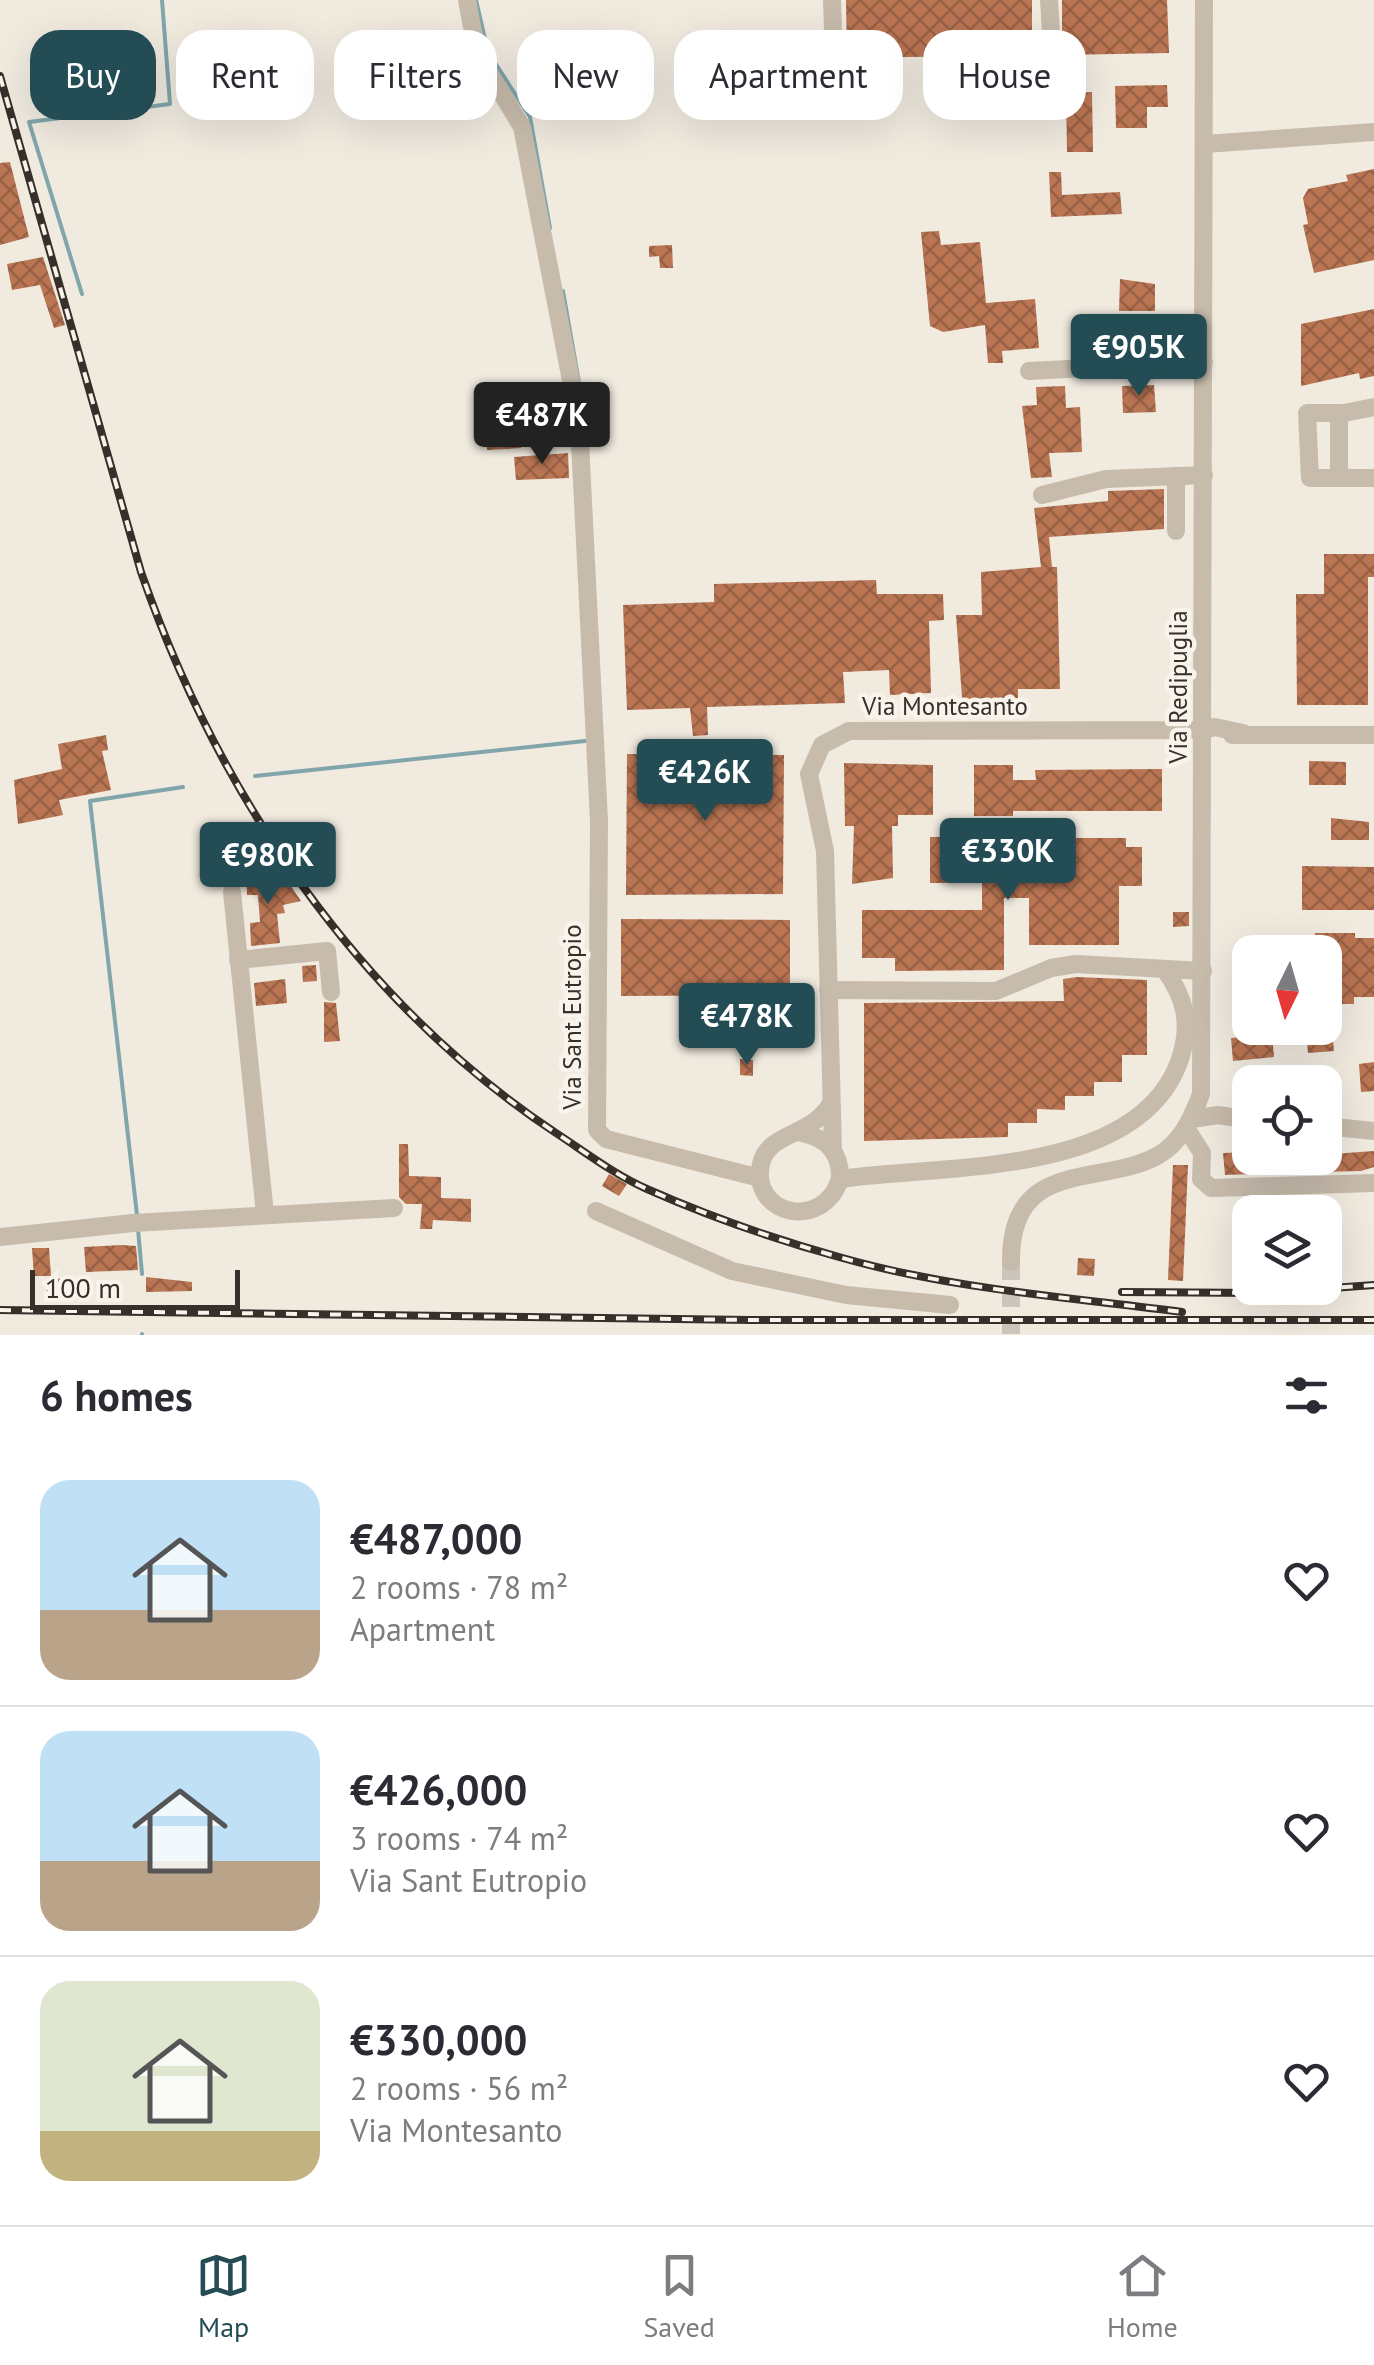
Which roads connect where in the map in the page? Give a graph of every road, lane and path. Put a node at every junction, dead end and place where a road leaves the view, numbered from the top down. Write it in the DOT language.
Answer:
graph roads {
  1 [pos="467,0"];
  2 [pos="832,0"];
  3 [pos="1050,0"];
  4 [pos="1204,0"];
  5 [pos="833,30"];
  6 [pos="1051,30"];
  7 [pos="1374,132"];
  8 [pos="1204,144"];
  9 [pos="1204,362"];
  10 [pos="1028,371"];
  11 [pos="1374,407"];
  12 [pos="1339,413"];
  13 [pos="1204,474"];
  14 [pos="1176,476"];
  15 [pos="1374,477"];
  16 [pos="1339,478"];
  17 [pos="1042,495"];
  18 [pos="1176,531"];
  19 [pos="1203,730"];
  20 [pos="1374,735"];
  21 [pos="232,892"];
  22 [pos="238,960"];
  23 [pos="1165,970"];
  24 [pos="1203,971"];
  25 [pos="828,990"];
  26 [pos="331,992"];
  27 [pos="1201,1094"];
  28 [pos="830,1105"];
  29 [pos="1218,1116"];
  30 [pos="1232,1118"];
  31 [pos="1189,1124"];
  32 [pos="1342,1128"];
  33 [pos="1374,1131"];
  34 [pos="802,1133"];
  35 [pos="833,1150"];
  36 [pos="760,1178"];
  37 [pos="840,1180"];
  38 [pos="1374,1184"];
  39 [pos="394,1208"];
  40 [pos="596,1211"];
  41 [pos="265,1214"];
  42 [pos="0,1237"];
  43 [pos="1011,1262"];
  44 [pos="950,1304"];
  1 -- 36 [label="street, Via Sant Eutropio"];
  2 -- 5 [label="street"];
  3 -- 6 [label="street"];
  4 -- 8 [label="street, Via Redipuglia"];
  7 -- 8 [label="street"];
  8 -- 9 [label="street, Via Redipuglia"];
  9 -- 10 [label="street"];
  9 -- 13 [label="street, Via Redipuglia"];
  11 -- 12 [label="street"];
  12 -- 16 [label="street"];
  12 -- 16 [label="street"];
  13 -- 14 [label="street"];
  13 -- 19 [label="street, Via Redipuglia"];
  14 -- 17 [label="street"];
  14 -- 18 [label="street"];
  15 -- 16 [label="street"];
  19 -- 20 [label="street"];
  19 -- 24 [label="street, Via Redipuglia"];
  19 -- 25 [label="street, Via Montesanto"];
  21 -- 22 [label="street"];
  22 -- 26 [label="street"];
  22 -- 41 [label="street"];
  23 -- 24 [label="street"];
  23 -- 25 [label="street"];
  23 -- 37 [label="street"];
  24 -- 27 [label="street, Via Redipuglia"];
  25 -- 28 [label="street, Via Montesanto"];
  27 -- 29 [label="street"];
  27 -- 31 [label="street, Via Redipuglia"];
  28 -- 34 [label="street"];
  28 -- 35 [label="street, Via Montesanto"];
  29 -- 30 [label="street"];
  29 -- 31 [label="street"];
  31 -- 38 [label="street"];
  31 -- 43 [label="street"];
  32 -- 33 [label="street"];
  34 -- 35 [label="street"];
  34 -- 36 [label="street"];
  35 -- 37 [label="street"];
  36 -- 37 [label="street"];
  39 -- 41 [label="street"];
  40 -- 44 [label="street"];
  41 -- 42 [label="street"];
}
